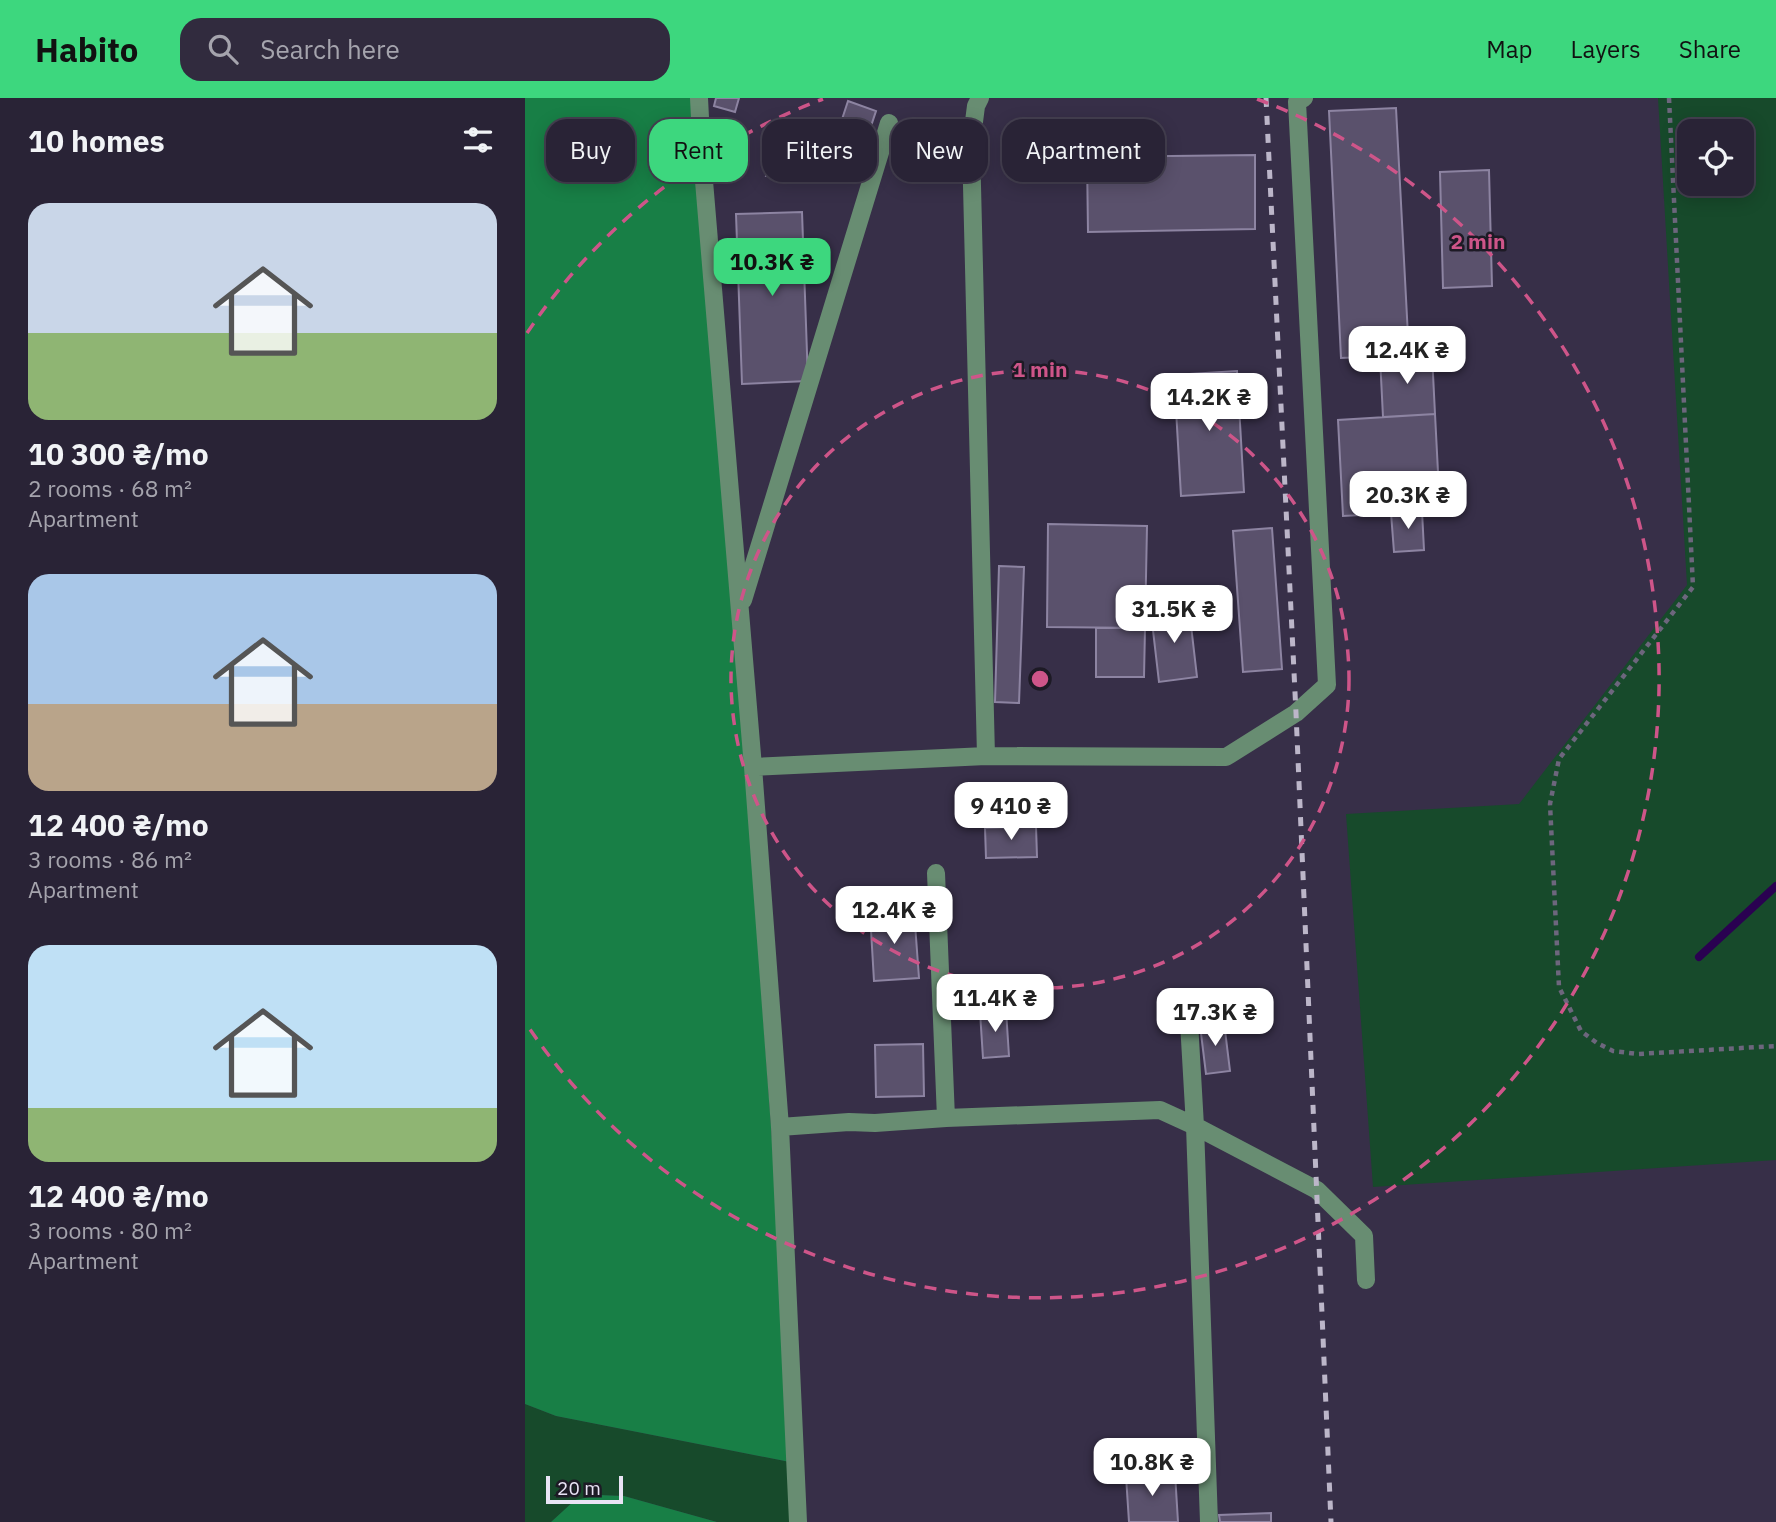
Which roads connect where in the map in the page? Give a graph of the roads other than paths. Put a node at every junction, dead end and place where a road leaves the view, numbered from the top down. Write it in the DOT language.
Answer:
graph roads {
  1 [pos="699,98"];
  2 [pos="980,98"];
  3 [pos="1304,98"];
  4 [pos="889,123"];
  5 [pos="740,610"];
  6 [pos="986,756"];
  7 [pos="753,767"];
  8 [pos="936,873"];
  9 [pos="1189,1023"];
  10 [pos="946,1118"];
  11 [pos="1195,1126"];
  12 [pos="780,1127"];
  13 [pos="1366,1280"];
  14 [pos="798,1522"];
  15 [pos="1209,1522"];
  1 -- 5 [label="street"];
  2 -- 6 [label="street"];
  3 -- 6 [label="street"];
  4 -- 5 [label="street"];
  5 -- 7 [label="street"];
  6 -- 7 [label="street"];
  7 -- 12 [label="street"];
  8 -- 10 [label="street"];
  9 -- 11 [label="street"];
  10 -- 11 [label="street"];
  10 -- 12 [label="street"];
  11 -- 13 [label="street"];
  11 -- 15 [label="street"];
  12 -- 14 [label="street"];
}
